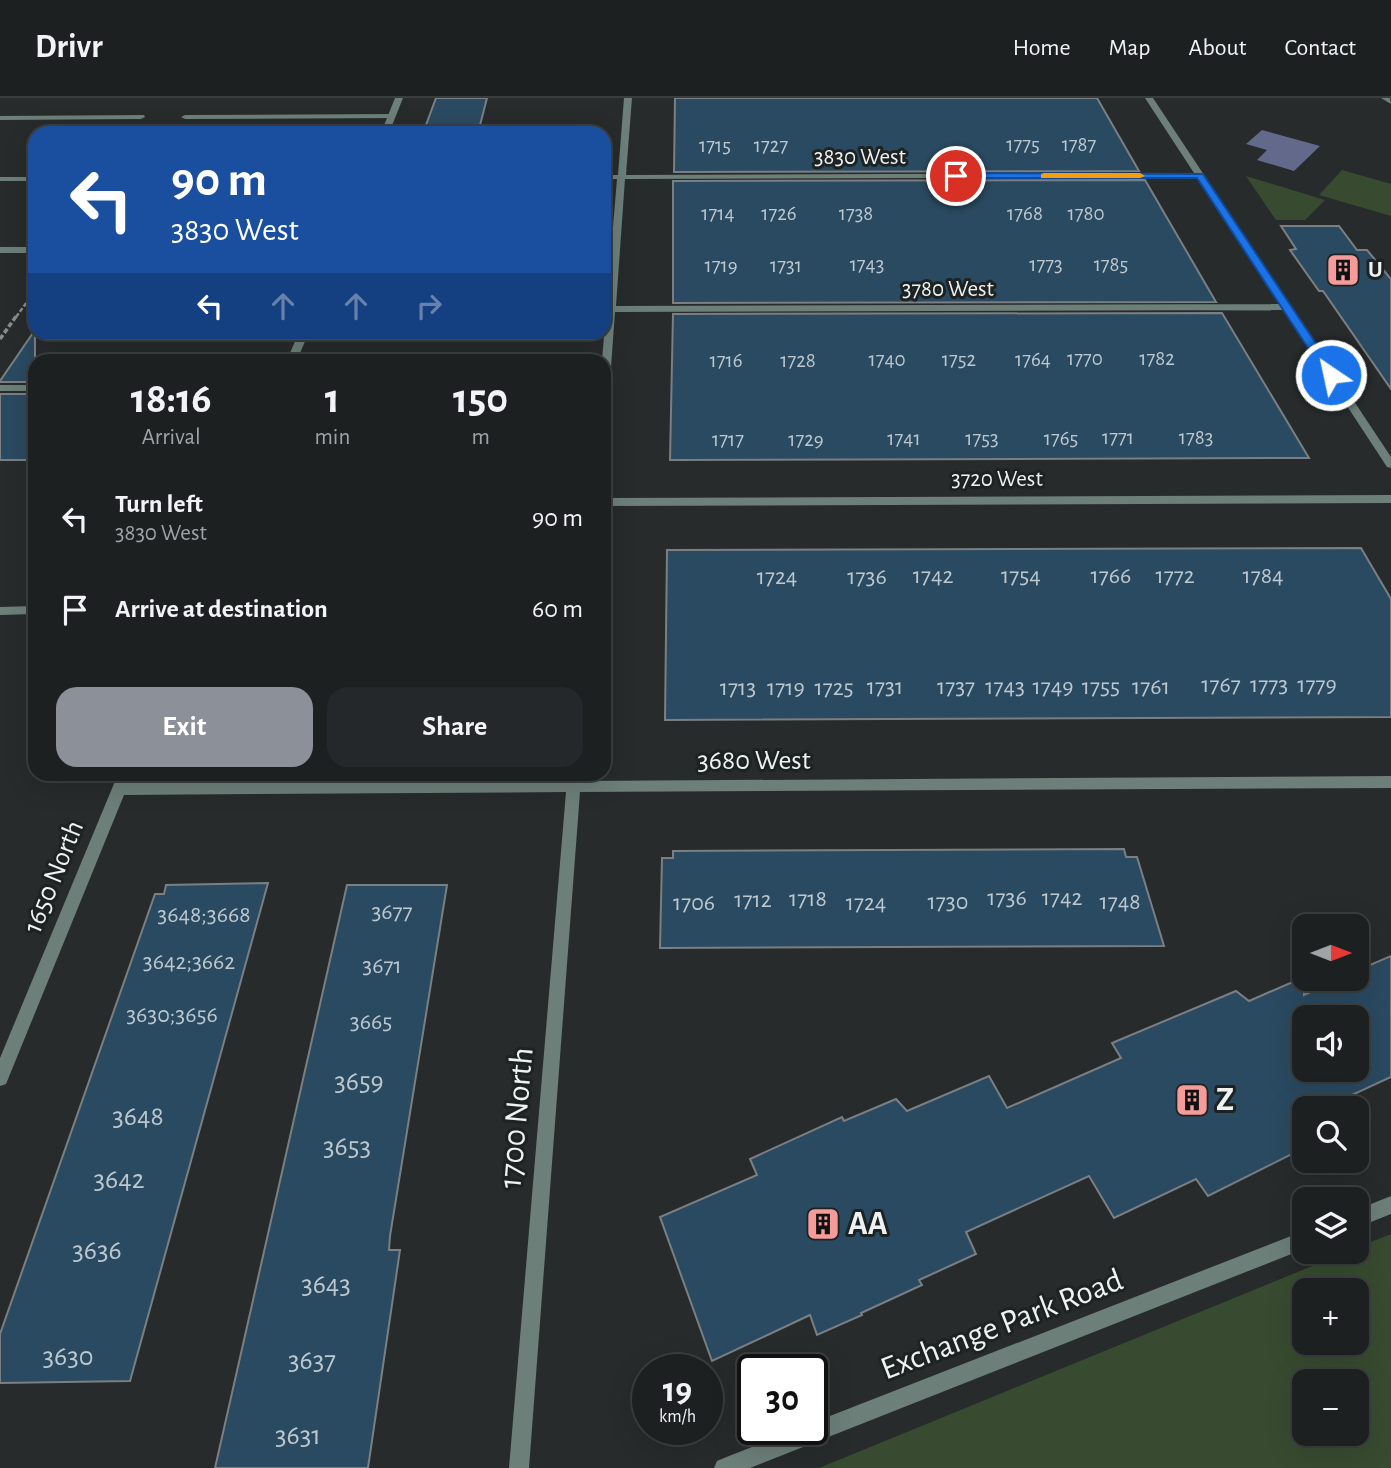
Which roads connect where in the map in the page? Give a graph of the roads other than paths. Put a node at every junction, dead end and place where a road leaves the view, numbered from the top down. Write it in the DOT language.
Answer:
graph roads {
  1 [pos="399,98"];
  2 [pos="628,98"];
  3 [pos="1149,98"];
  4 [pos="1385,98"];
  5 [pos="1391,102"];
  6 [pos="392,116"];
  7 [pos="141,117"];
  8 [pos="185,117"];
  9 [pos="0,118"];
  10 [pos="388,126"];
  11 [pos="1200,176"];
  12 [pos="611,177"];
  13 [pos="621,177"];
  14 [pos="0,178"];
  15 [pos="28,178"];
  16 [pos="0,250"];
  17 [pos="28,250"];
  18 [pos="1286,307"];
  19 [pos="611,309"];
  20 [pos="0,388"];
  21 [pos="28,388"];
  22 [pos="1391,465"];
  23 [pos="1391,499"];
  24 [pos="611,502"];
  25 [pos="28,610"];
  26 [pos="0,611"];
  27 [pos="611,780"];
  28 [pos="122,781"];
  29 [pos="523,781"];
  30 [pos="574,781"];
  31 [pos="1391,782"];
  32 [pos="118,789"];
  33 [pos="0,1078"];
  34 [pos="1391,1205"];
  35 [pos="1369,1214"];
  36 [pos="1292,1245"];
  37 [pos="519,1468"];
  38 [pos="724,1468"];
  1 -- 6 [label="street"];
  2 -- 13 [label="street"];
  3 -- 11 [label="street"];
  4 -- 5 [label="street"];
  6 -- 8 [label="street"];
  6 -- 10 [label="street"];
  7 -- 9 [label="street"];
  11 -- 13 [label="street, 3830 West"];
  11 -- 18 [label="street"];
  12 -- 13 [label="street, 3830 West"];
  13 -- 19 [label="street"];
  14 -- 15 [label="street"];
  16 -- 17 [label="street"];
  18 -- 19 [label="street, 3780 West"];
  18 -- 22 [label="street"];
  20 -- 21 [label="street"];
  23 -- 24 [label="street, 3720 West"];
  25 -- 26 [label="street"];
  27 -- 31 [label="street, 3680 West"];
  28 -- 32 [label="street, 1650 North"];
  29 -- 32 [label="street, 3680 West"];
  30 -- 37 [label="street, 1700 North"];
  32 -- 33 [label="street, 1650 North"];
  34 -- 35 [label="street"];
  36 -- 38 [label="street, Exchange Park Road"];
}
